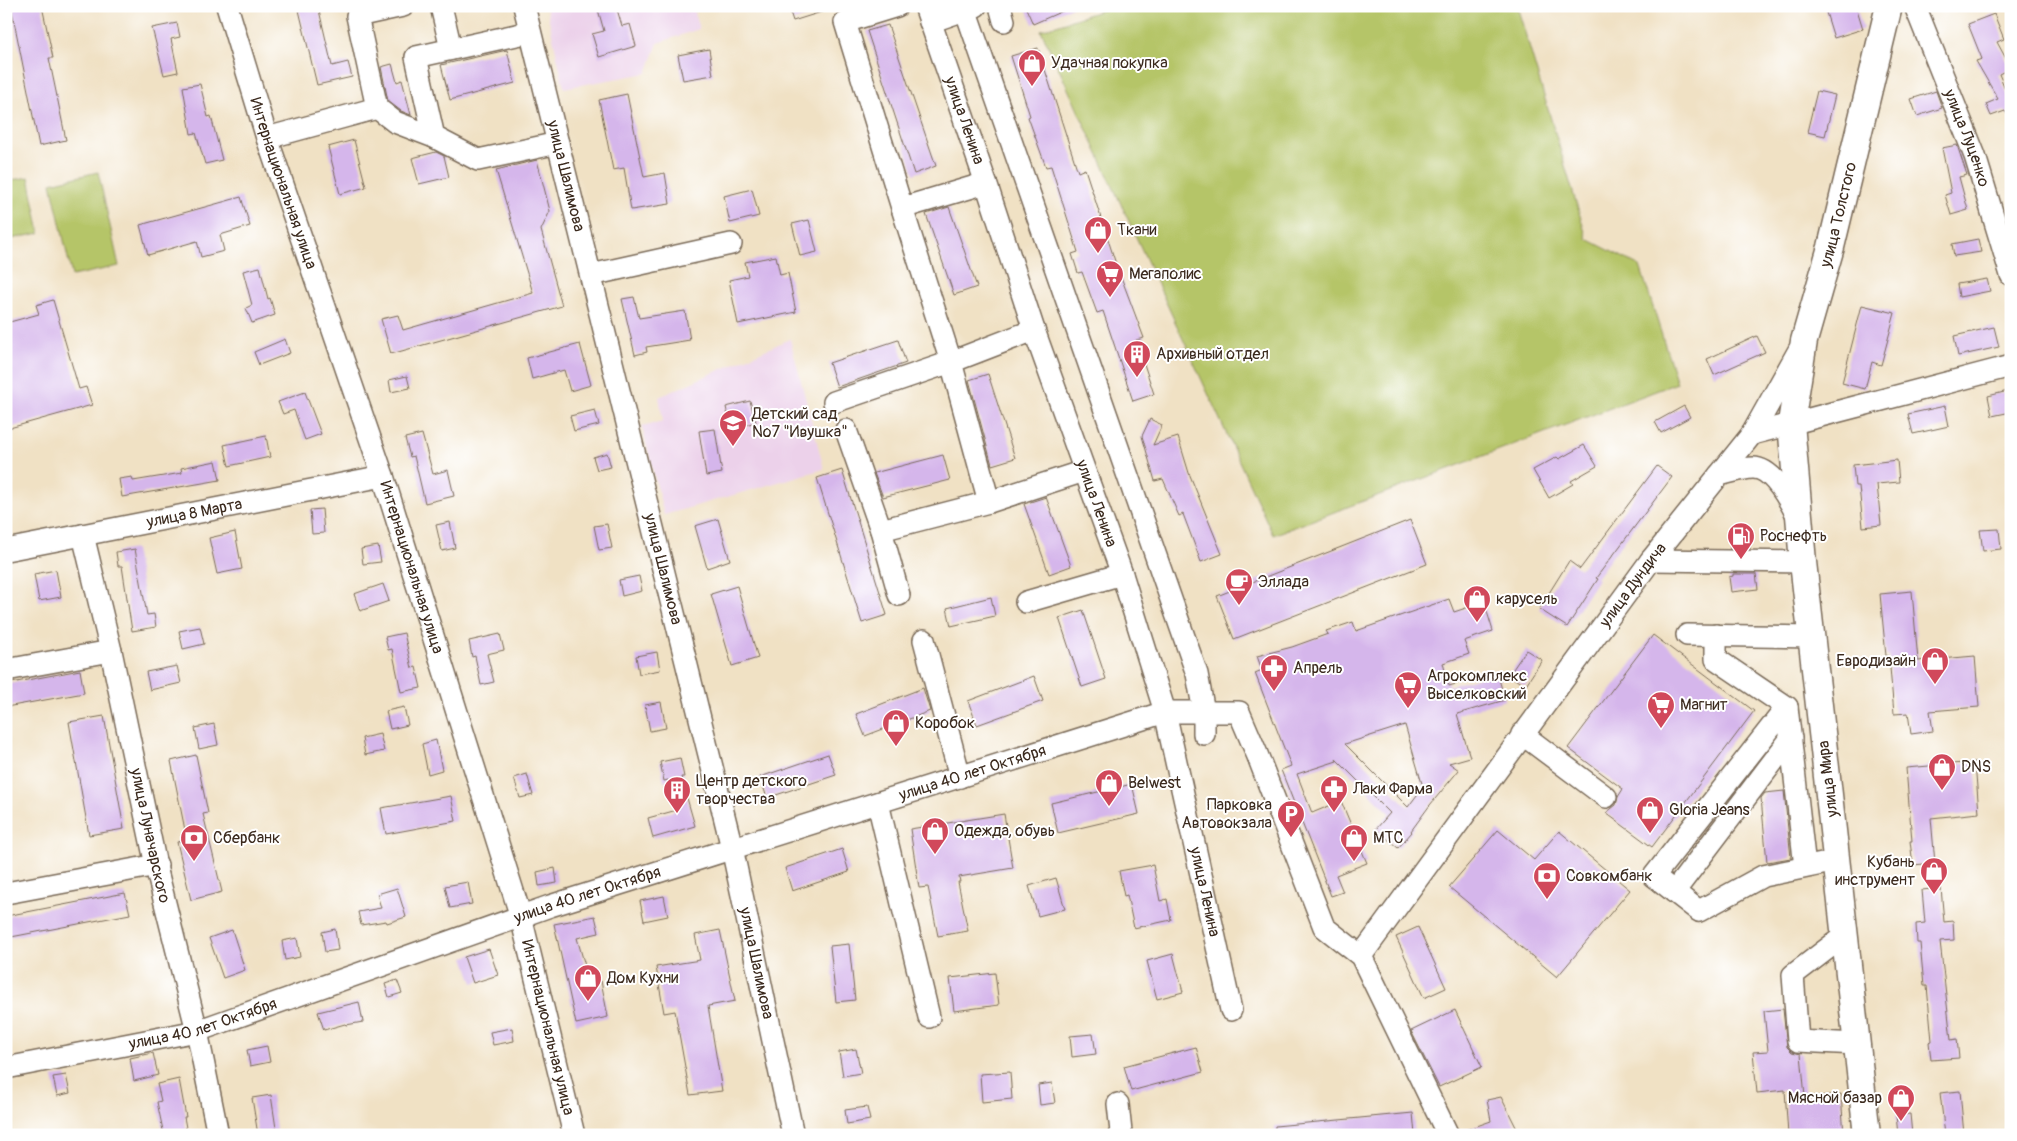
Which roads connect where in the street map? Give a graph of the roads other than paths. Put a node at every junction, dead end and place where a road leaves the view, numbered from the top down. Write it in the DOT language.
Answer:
graph roads {
  1 [pos="227,6"];
  2 [pos="403,6"];
  3 [pos="441,6"];
  4 [pos="524,6"];
  5 [pos="898,6"];
  6 [pos="1889,6"];
  7 [pos="1915,6"];
  8 [pos="969,8"];
  9 [pos="842,14"];
  10 [pos="928,14"];
  11 [pos="530,32"];
  12 [pos="451,49"];
  13 [pos="377,108"];
  14 [pos="434,137"];
  15 [pos="267,138"];
  16 [pos="558,143"];
  17 [pos="986,183"];
  18 [pos="902,208"];
  19 [pos="731,244"];
  20 [pos="591,274"];
  21 [pos="2011,275"];
  22 [pos="1034,330"];
  23 [pos="1804,341"];
  24 [pos="951,362"];
  25 [pos="2011,366"];
  26 [pos="834,402"];
  27 [pos="1791,423"];
  28 [pos="846,430"];
  29 [pos="1752,434"];
  30 [pos="1084,471"];
  31 [pos="1718,475"];
  32 [pos="382,476"];
  33 [pos="989,502"];
  34 [pos="1798,515"];
  35 [pos="881,530"];
  36 [pos="84,535"];
  37 [pos="6,550"];
  38 [pos="1651,560"];
  39 [pos="1803,562"];
  40 [pos="1122,574"];
  41 [pos="899,595"];
  42 [pos="1026,602"];
  43 [pos="1687,635"];
  44 [pos="1716,636"];
  45 [pos="1811,637"];
  46 [pos="924,640"];
  47 [pos="111,651"];
  48 [pos="6,670"];
  49 [pos="1787,707"];
  50 [pos="1165,712"];
  51 [pos="1204,712"];
  52 [pos="1204,734"];
  53 [pos="1522,734"];
  54 [pos="1791,738"];
  55 [pos="960,777"];
  56 [pos="1606,797"];
  57 [pos="878,803"];
  58 [pos="732,848"];
  59 [pos="1838,861"];
  60 [pos="157,865"];
  61 [pos="1805,867"];
  62 [pos="1674,892"];
  63 [pos="6,893"];
  64 [pos="520,917"];
  65 [pos="1844,936"];
  66 [pos="1361,956"];
  67 [pos="1231,1010"];
  68 [pos="929,1016"];
  69 [pos="197,1031"];
  70 [pos="1857,1044"];
  71 [pos="6,1068"];
  72 [pos="1118,1104"];
  73 [pos="218,1135"];
  74 [pos="574,1135"];
  75 [pos="793,1135"];
  76 [pos="1120,1135"];
  77 [pos="1448,1135"];
  78 [pos="1867,1135"];
  1 -- 15 [label="street, Интернациональная улица"];
  2 -- 13 [label="street"];
  3 -- 12 [label="street"];
  4 -- 11 [label="street, улица Шалимова"];
  5 -- 9 [label="street"];
  6 -- 23 [label="main road, улица Толстого"];
  7 -- 21 [label="street, улица Луценко"];
  8 -- 10 [label="street"];
  8 -- 51 [label="street"];
  9 -- 18 [label="street"];
  10 -- 17 [label="street, улица Ленина"];
  11 -- 12 [label="street"];
  11 -- 16 [label="street, улица Шалимова"];
  12 -- 14 [label="street"];
  13 -- 14 [label="street"];
  13 -- 15 [label="street"];
  14 -- 16 [label="street"];
  15 -- 32 [label="street, Интернациональная улица"];
  16 -- 20 [label="street, улица Шалимова"];
  17 -- 18 [label="street"];
  17 -- 22 [label="street, улица Ленина"];
  18 -- 24 [label="street"];
  19 -- 20 [label="street"];
  20 -- 58 [label="street, улица Шалимова"];
  22 -- 24 [label="street"];
  22 -- 30 [label="street, улица Ленина"];
  23 -- 27 [label="main road, улица Толстого"];
  23 -- 29 [label="street, улица Дундича"];
  24 -- 26 [label="street"];
  24 -- 33 [label="street"];
  25 -- 27 [label="street"];
  27 -- 29 [label="street"];
  27 -- 34 [label="main road, улица Мира"];
  28 -- 35 [label="street"];
  29 -- 31 [label="street, улица Дундича"];
  30 -- 33 [label="street"];
  30 -- 40 [label="street, улица Ленина"];
  31 -- 34 [label="street"];
  31 -- 38 [label="street, улица Дундича"];
  32 -- 36 [label="street, улица 8 Марта"];
  32 -- 64 [label="street, Интернациональная улица"];
  33 -- 35 [label="street"];
  34 -- 39 [label="main road, улица Мира"];
  35 -- 41 [label="street"];
  36 -- 37 [label="street, улица 8 Марта"];
  36 -- 47 [label="street, улица Луначарского"];
  38 -- 39 [label="street"];
  38 -- 53 [label="street, улица Дундича"];
  39 -- 45 [label="main road, улица Мира"];
  40 -- 42 [label="street"];
  40 -- 50 [label="street, улица Ленина"];
  43 -- 44 [label="street"];
  44 -- 45 [label="street"];
  44 -- 49 [label="street"];
  45 -- 59 [label="main road, улица Мира"];
  46 -- 55 [label="street"];
  47 -- 48 [label="street"];
  47 -- 60 [label="street, улица Луначарского"];
  49 -- 54 [label="street"];
  49 -- 62 [label="street"];
  50 -- 51 [label="street, улица 40 лет Октября"];
  50 -- 55 [label="street, улица 40 лет Октября"];
  50 -- 67 [label="street, улица Ленина"];
  51 -- 52 [label="street"];
  51 -- 66 [label="street, улица 40 лет Октября"];
  53 -- 56 [label="street"];
  53 -- 66 [label="street, улица Дундича"];
  54 -- 61 [label="street"];
  54 -- 62 [label="street"];
  55 -- 57 [label="street, улица 40 лет Октября"];
  57 -- 58 [label="street, улица 40 лет Октября"];
  57 -- 68 [label="street"];
  58 -- 64 [label="street, улица 40 лет Октября"];
  58 -- 75 [label="street, улица Шалимова"];
  59 -- 61 [label="street"];
  59 -- 65 [label="main road, улица Мира"];
  60 -- 63 [label="street"];
  60 -- 69 [label="street, улица Луначарского"];
  61 -- 62 [label="street"];
  64 -- 69 [label="street, улица 40 лет Октября"];
  64 -- 74 [label="street, Интернациональная улица"];
  65 -- 70 [label="main road, улица Мира"];
  65 -- 70 [label="street"];
  66 -- 77 [label="street"];
  69 -- 71 [label="street, улица 40 лет Октября"];
  69 -- 73 [label="street, улица Луначарского"];
  70 -- 78 [label="main road, улица Мира"];
  72 -- 76 [label="street"];
}
